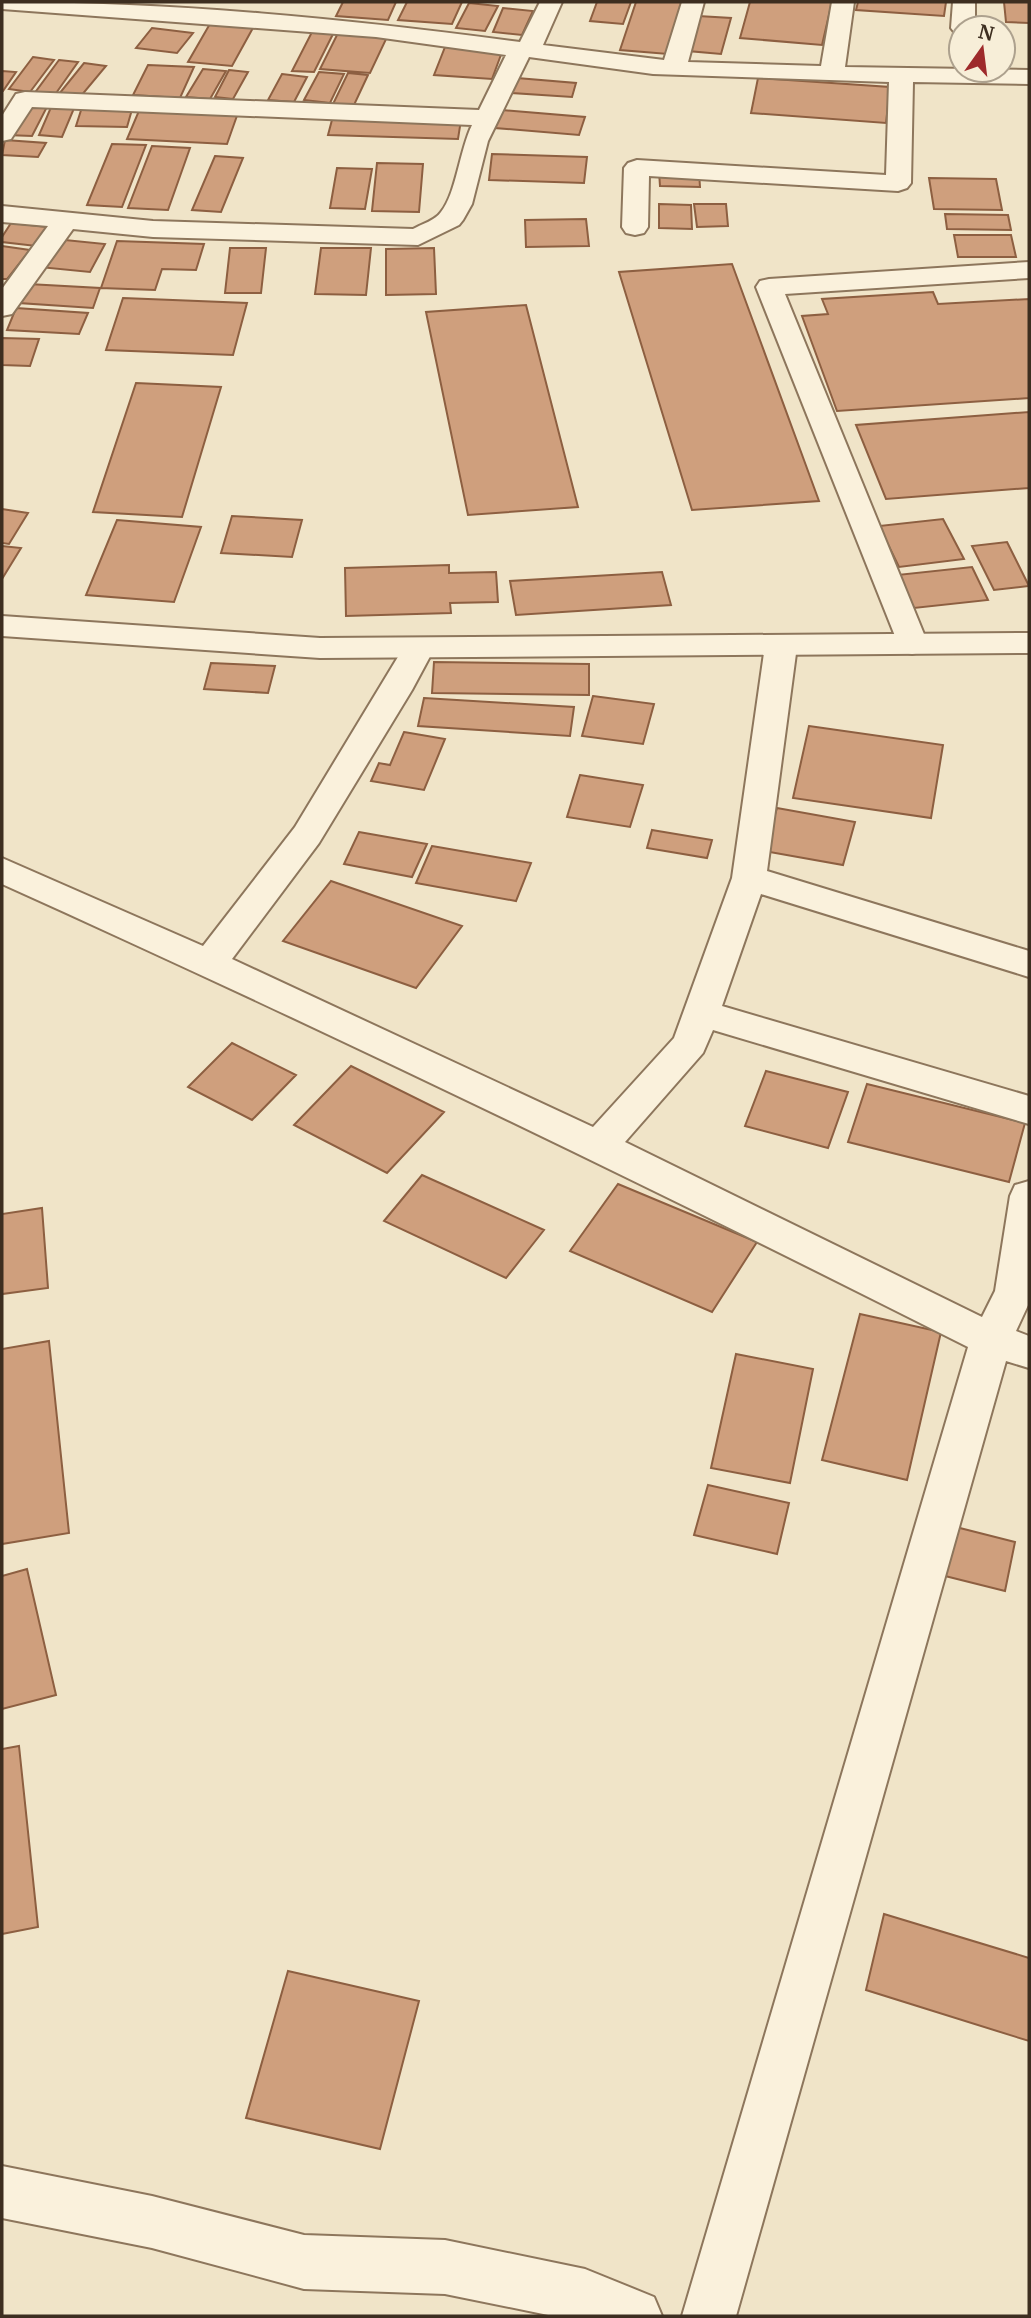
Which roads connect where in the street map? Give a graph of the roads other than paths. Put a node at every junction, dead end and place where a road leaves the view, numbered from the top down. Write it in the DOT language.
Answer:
graph roads {
  1 [pos="2,2"];
  2 [pos="551,2"];
  3 [pos="693,2"];
  4 [pos="843,2"];
  5 [pos="30,3"];
  6 [pos="525,49"];
  7 [pos="674,68"];
  8 [pos="832,74"];
  9 [pos="947,74"];
  10 [pos="901,76"];
  11 [pos="489,117"];
  12 [pos="2,134"];
  13 [pos="2,214"];
  14 [pos="65,220"];
  15 [pos="635,227"];
  16 [pos="1029,270"];
  17 [pos="2,309"];
  18 [pos="2,626"];
  19 [pos="1029,643"];
  20 [pos="912,645"];
  21 [pos="781,646"];
  22 [pos="418,649"];
  23 [pos="2,870"];
  24 [pos="749,878"];
  25 [pos="209,963"];
  26 [pos="1029,964"];
  27 [pos="701,1013"];
  28 [pos="1029,1110"];
  29 [pos="598,1147"];
  30 [pos="1029,1196"];
  31 [pos="1010,1346"];
  32 [pos="2,2192"];
  33 [pos="635,2316"];
  34 [pos="709,2316"];
  1 -- 5 [label="street"];
  2 -- 6 [label="street"];
  3 -- 7 [label="street"];
  4 -- 8 [label="street"];
  5 -- 6 [label="street"];
  6 -- 7 [label="street"];
  6 -- 11 [label="street"];
  7 -- 8 [label="street"];
  8 -- 10 [label="street"];
  9 -- 10 [label="street"];
  10 -- 15 [label="street"];
  11 -- 12 [label="street"];
  11 -- 14 [label="street"];
  13 -- 14 [label="street"];
  14 -- 17 [label="street"];
  16 -- 20 [label="street"];
  18 -- 22 [label="street"];
  19 -- 20 [label="street"];
  20 -- 21 [label="street"];
  21 -- 22 [label="street"];
  21 -- 24 [label="street"];
  22 -- 25 [label="street"];
  23 -- 25 [label="street"];
  24 -- 26 [label="street"];
  24 -- 27 [label="street"];
  25 -- 29 [label="street"];
  27 -- 28 [label="street"];
  27 -- 29 [label="street"];
  29 -- 31 [label="street"];
  30 -- 31 [label="street"];
  31 -- 34 [label="street"];
  32 -- 33 [label="street"];
}
